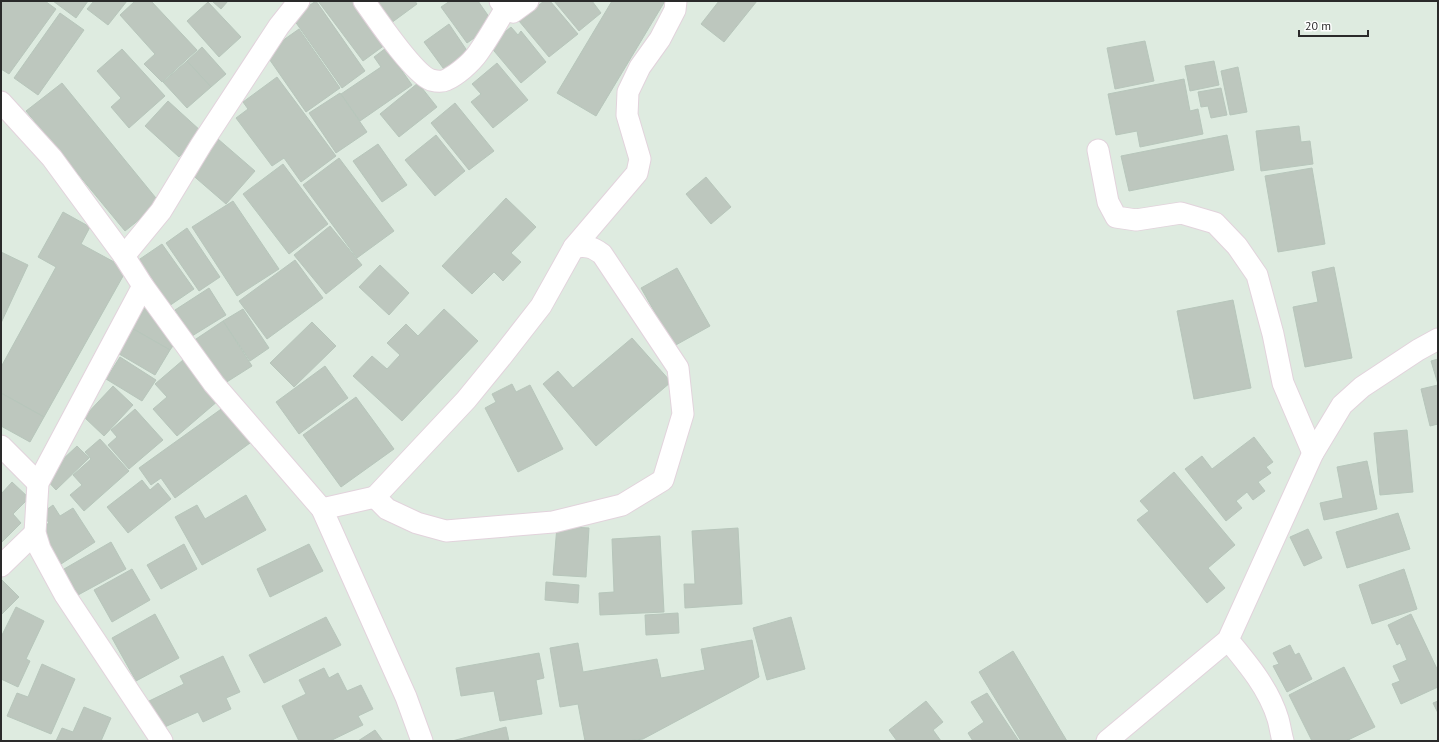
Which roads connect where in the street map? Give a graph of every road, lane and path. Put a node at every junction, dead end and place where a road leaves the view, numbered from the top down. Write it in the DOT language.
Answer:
graph roads {
  1 [pos="299,1"];
  2 [pos="364,1"];
  3 [pos="528,1"];
  4 [pos="676,1"];
  5 [pos="503,5"];
  6 [pos="1,102"];
  7 [pos="1098,150"];
  8 [pos="574,247"];
  9 [pos="124,256"];
  10 [pos="143,286"];
  11 [pos="1438,339"];
  12 [pos="1,446"];
  13 [pos="1313,453"];
  14 [pos="38,483"];
  15 [pos="375,497"];
  16 [pos="322,509"];
  17 [pos="35,533"];
  18 [pos="1,566"];
  19 [pos="1228,640"];
  20 [pos="162,741"];
  21 [pos="422,741"];
  22 [pos="1108,741"];
  23 [pos="1283,741"];
  1 -- 9 [label="street"];
  2 -- 5 [label="street"];
  3 -- 5 [label="street"];
  4 -- 8 [label="street"];
  6 -- 9 [label="street"];
  7 -- 13 [label="street"];
  8 -- 15 [label="street"];
  8 -- 15 [label="street"];
  9 -- 10 [label="street"];
  10 -- 14 [label="street"];
  10 -- 16 [label="street"];
  11 -- 13 [label="street"];
  12 -- 14 [label="street"];
  13 -- 19 [label="street"];
  14 -- 17 [label="street"];
  15 -- 16 [label="street"];
  16 -- 21 [label="street"];
  17 -- 18 [label="street"];
  17 -- 20 [label="street"];
  19 -- 22 [label="street"];
  19 -- 23 [label="street"];
}
